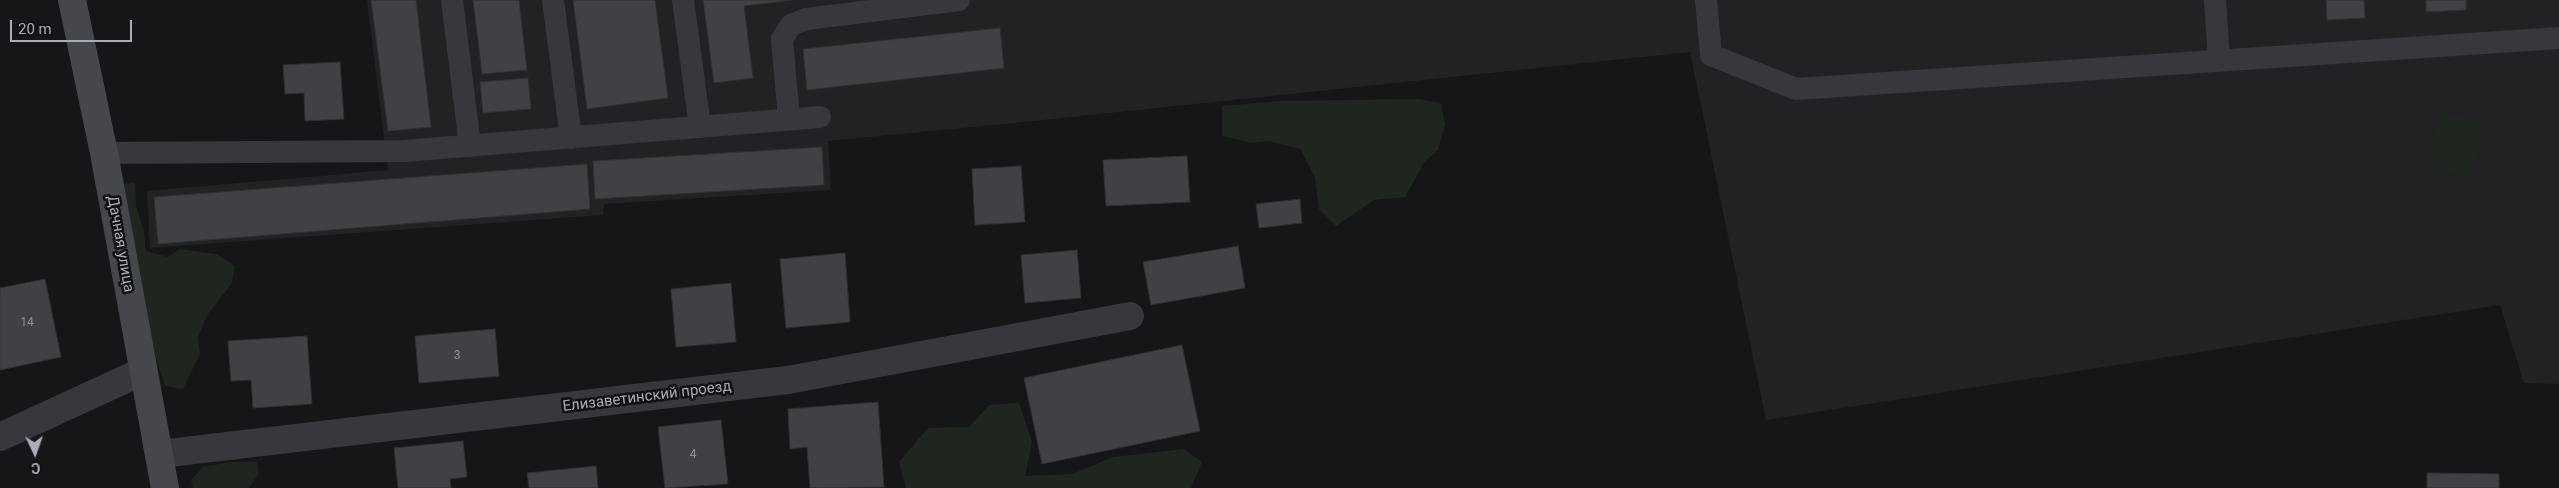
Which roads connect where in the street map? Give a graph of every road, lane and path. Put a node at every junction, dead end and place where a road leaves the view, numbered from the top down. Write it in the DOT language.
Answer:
graph roads {
  1 [pos="72,0"];
  2 [pos="452,0"];
  3 [pos="553,0"];
  4 [pos="683,0"];
  5 [pos="959,0"];
  6 [pos="1706,0"];
  7 [pos="2215,0"];
  8 [pos="2559,38"];
  9 [pos="2219,61"];
  10 [pos="820,117"];
  11 [pos="789,119"];
  12 [pos="700,127"];
  13 [pos="571,138"];
  14 [pos="470,146"];
  15 [pos="104,153"];
  16 [pos="1130,316"];
  17 [pos="143,371"];
  18 [pos="0,437"];
  19 [pos="160,454"];
  20 [pos="165,488"];
  1 -- 15 [label="street, Дачная улица"];
  2 -- 14 [label="lane"];
  3 -- 13 [label="lane"];
  4 -- 12 [label="lane"];
  5 -- 11 [label="lane"];
  6 -- 9 [label="lane"];
  7 -- 9 [label="lane"];
  8 -- 9 [label="lane"];
  10 -- 11 [label="lane"];
  11 -- 12 [label="lane"];
  12 -- 13 [label="lane"];
  13 -- 14 [label="lane"];
  14 -- 15 [label="lane"];
  15 -- 17 [label="street, Дачная улица"];
  16 -- 19 [label="street, Елизаветинский проезд"];
  17 -- 18 [label="street"];
  17 -- 19 [label="street, Дачная улица"];
  19 -- 20 [label="street, Дачная улица"];
}
